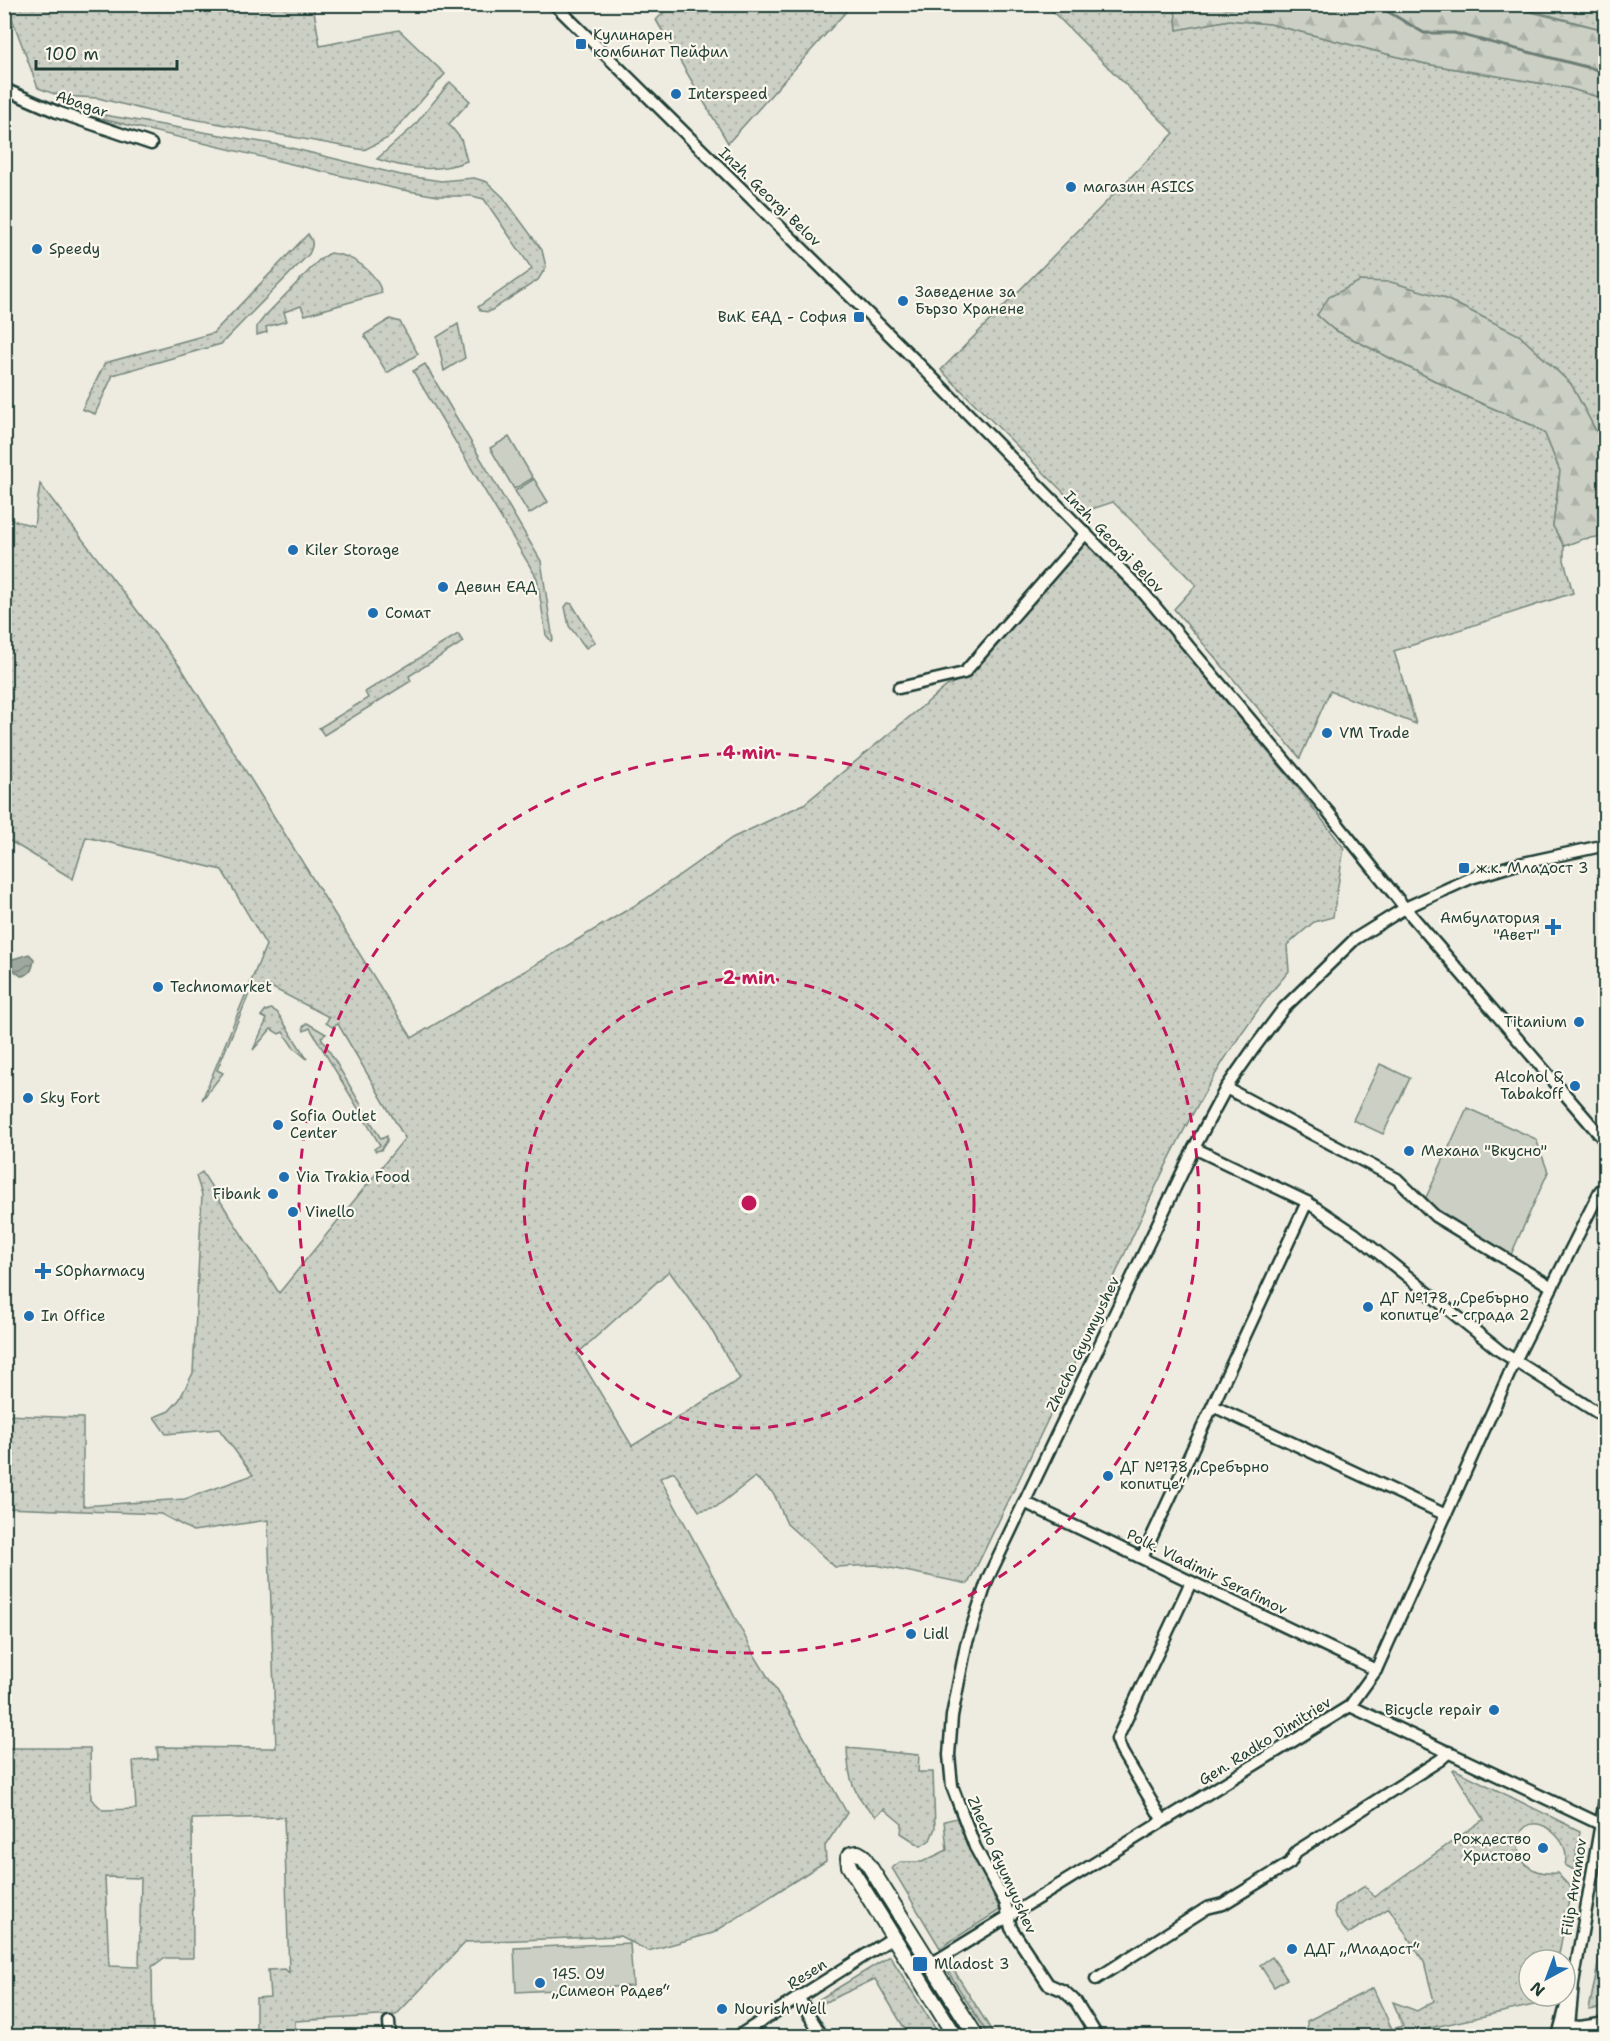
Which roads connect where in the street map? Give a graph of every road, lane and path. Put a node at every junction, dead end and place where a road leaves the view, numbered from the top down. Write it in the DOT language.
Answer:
graph roads {
  1 [pos="554,4"];
  2 [pos="4,89"];
  3 [pos="151,144"];
  4 [pos="1086,533"];
  5 [pos="898,688"];
  6 [pos="1605,845"];
  7 [pos="1405,908"];
  8 [pos="1226,1088"];
  9 [pos="1605,1142"];
  10 [pos="1194,1148"];
  11 [pos="1605,1185"];
  12 [pos="1307,1202"];
  13 [pos="1552,1287"];
  14 [pos="1515,1361"];
  15 [pos="1213,1406"];
  16 [pos="1605,1418"];
  17 [pos="1024,1502"];
  18 [pos="1446,1515"];
  19 [pos="1142,1558"];
  20 [pos="1191,1581"];
  21 [pos="1376,1670"];
  22 [pos="1350,1706"];
  23 [pos="1449,1752"];
  24 [pos="1605,1794"];
  25 [pos="1163,1821"];
  26 [pos="1600,1824"];
  27 [pos="1009,1916"];
  28 [pos="894,1937"];
  29 [pos="1577,1960"];
  30 [pos="931,1964"];
  31 [pos="1096,1978"];
  32 [pos="798,1997"];
  33 [pos="1565,2008"];
  34 [pos="1571,2008"];
  35 [pos="389,2022"];
  36 [pos="1605,2023"];
  37 [pos="1569,2031"];
  38 [pos="390,2037"];
  39 [pos="738,2037"];
  40 [pos="822,2037"];
  41 [pos="955,2037"];
  42 [pos="976,2037"];
  43 [pos="1097,2037"];
  44 [pos="1558,2037"];
  1 -- 4 [label="street, Inzh. Georgi Belov"];
  2 -- 3 [label="street, Abagar"];
  4 -- 5 [label="street"];
  4 -- 7 [label="street, Inzh. Georgi Belov"];
  6 -- 7 [label="street, Zhecho Gyumyushev"];
  7 -- 8 [label="street, Zhecho Gyumyushev"];
  7 -- 9 [label="street, Inzh. Georgi Belov"];
  8 -- 10 [label="street, Zhecho Gyumyushev"];
  8 -- 13 [label="street"];
  10 -- 12 [label="street"];
  10 -- 17 [label="street, Zhecho Gyumyushev"];
  11 -- 13 [label="street, Gen. Radko Dimitriev"];
  12 -- 14 [label="street"];
  12 -- 15 [label="street"];
  13 -- 14 [label="street, Gen. Radko Dimitriev"];
  14 -- 16 [label="street"];
  14 -- 18 [label="street, Gen. Radko Dimitriev"];
  15 -- 18 [label="street"];
  15 -- 19 [label="street"];
  17 -- 19 [label="street, Polk. Vladimir Serafimov"];
  17 -- 27 [label="street, Zhecho Gyumyushev"];
  18 -- 21 [label="street, Gen. Radko Dimitriev"];
  19 -- 20 [label="street, Polk. Vladimir Serafimov"];
  20 -- 21 [label="street, Polk. Vladimir Serafimov"];
  20 -- 25 [label="street"];
  21 -- 22 [label="street, Gen. Radko Dimitriev"];
  22 -- 23 [label="street"];
  22 -- 25 [label="street, Gen. Radko Dimitriev"];
  23 -- 26 [label="street"];
  23 -- 31 [label="street"];
  24 -- 26 [label="street, Filip Avramov"];
  25 -- 27 [label="street, Gen. Radko Dimitriev"];
  26 -- 29 [label="street, Filip Avramov"];
  27 -- 30 [label="street, Gen. Radko Dimitriev"];
  27 -- 43 [label="street, Zhecho Gyumyushev"];
  28 -- 30 [label="main road"];
  28 -- 32 [label="street, Resen"];
  28 -- 41 [label="main road"];
  30 -- 42 [label="main road"];
  32 -- 39 [label="street, Resen"];
  32 -- 40 [label="street"];
  33 -- 44 [label="street, Filip Avramov"];
  34 -- 37 [label="street, Filip Avramov"];
  35 -- 38 [label="street"];
  36 -- 37 [label="street"];
}
